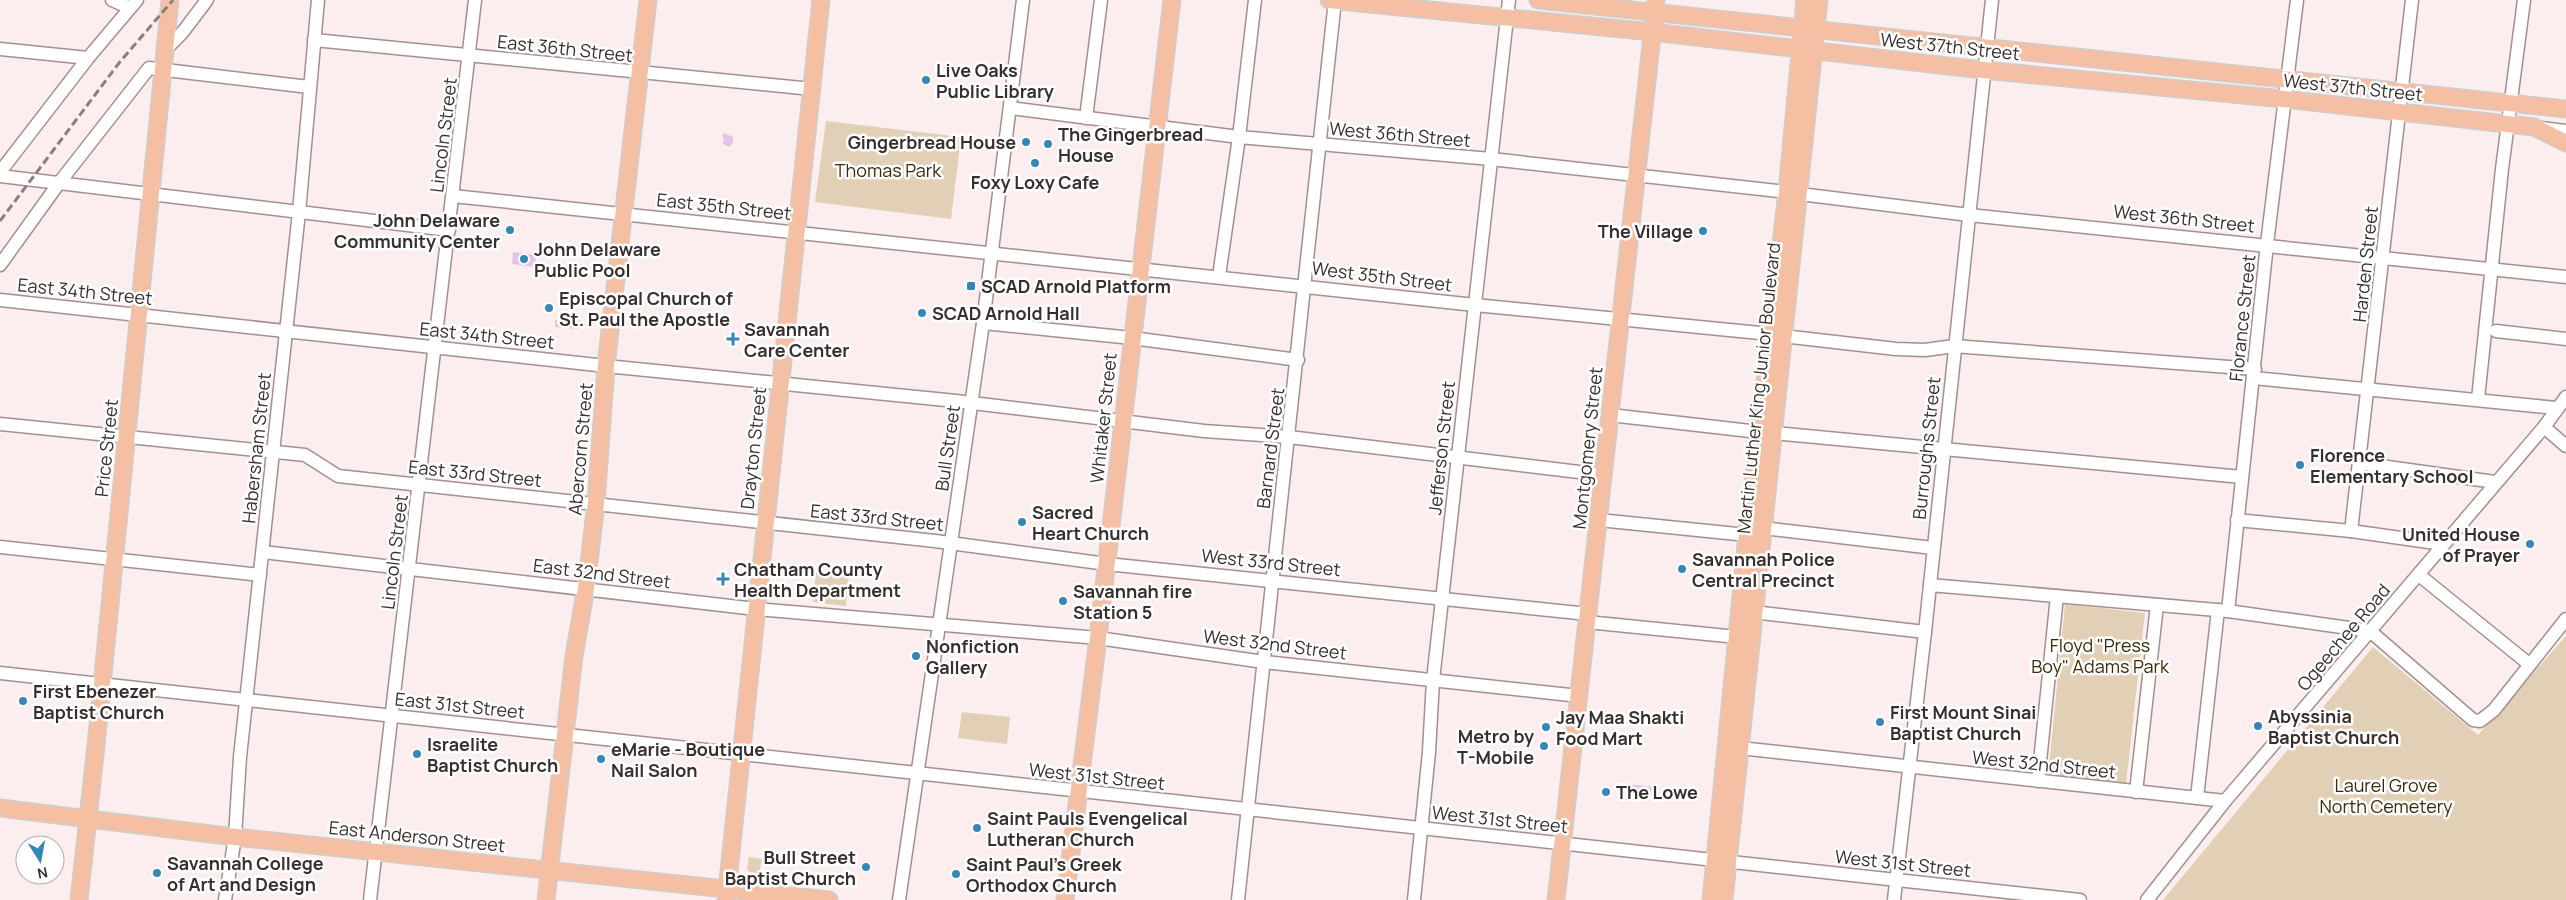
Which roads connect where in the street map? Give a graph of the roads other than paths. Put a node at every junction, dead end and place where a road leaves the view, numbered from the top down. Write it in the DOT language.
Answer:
graph roads {
  1 [pos="112,0"];
  2 [pos="170,0"];
  3 [pos="208,0"];
  4 [pos="318,0"];
  5 [pos="475,0"];
  6 [pos="648,0"];
  7 [pos="821,0"];
  8 [pos="1023,0"];
  9 [pos="1100,0"];
  10 [pos="1172,0"];
  11 [pos="1255,0"];
  12 [pos="1333,0"];
  13 [pos="1509,0"];
  14 [pos="1538,0"];
  15 [pos="1805,0"];
  16 [pos="1819,0"];
  17 [pos="1992,0"];
  18 [pos="2412,0"];
  19 [pos="2524,0"];
  20 [pos="134,4"];
  21 [pos="2296,6"];
  22 [pos="1655,7"];
  23 [pos="1507,19"];
  24 [pos="1809,28"];
  25 [pos="1652,32"];
  26 [pos="314,40"];
  27 [pos="1986,48"];
  28 [pos="0,49"];
  29 [pos="166,49"];
  30 [pos="1807,50"];
  31 [pos="470,56"];
  32 [pos="88,58"];
  33 [pos="156,68"];
  34 [pos="1983,70"];
  35 [pos="640,73"];
  36 [pos="2286,80"];
  37 [pos="309,87"];
  38 [pos="812,89"];
  39 [pos="2400,92"];
  40 [pos="2284,99"];
  41 [pos="2511,103"];
  42 [pos="1010,108"];
  43 [pos="2566,108"];
  44 [pos="2399,112"];
  45 [pos="1086,118"];
  46 [pos="2508,124"];
  47 [pos="1157,127"];
  48 [pos="2534,127"];
  49 [pos="2566,131"];
  50 [pos="1239,137"];
  51 [pos="2566,143"];
  52 [pos="1321,145"];
  53 [pos="1491,159"];
  54 [pos="0,174"];
  55 [pos="1638,175"];
  56 [pos="59,183"];
  57 [pos="1793,193"];
  58 [pos="150,194"];
  59 [pos="453,196"];
  60 [pos="299,212"];
  61 [pos="624,213"];
  62 [pos="1969,214"];
  63 [pos="449,230"];
  64 [pos="796,232"];
  65 [pos="2267,244"];
  66 [pos="990,253"];
  67 [pos="2384,257"];
  68 [pos="0,265"];
  69 [pos="1141,268"];
  70 [pos="2491,269"];
  71 [pos="1219,276"];
  72 [pos="2566,277"];
  73 [pos="1305,285"];
  74 [pos="0,300"];
  75 [pos="1475,305"];
  76 [pos="138,315"];
  77 [pos="1621,320"];
  78 [pos="983,323"];
  79 [pos="286,331"];
  80 [pos="2496,331"];
  81 [pos="1777,335"];
  82 [pos="1132,338"];
  83 [pos="2566,339"];
  84 [pos="1954,346"];
  85 [pos="435,347"];
  86 [pos="1298,360"];
  87 [pos="606,366"];
  88 [pos="2254,373"];
  89 [pos="780,383"];
  90 [pos="2368,388"];
  91 [pos="2566,397"];
  92 [pos="2478,399"];
  93 [pos="971,403"];
  94 [pos="2556,408"];
  95 [pos="1610,415"];
  96 [pos="1124,422"];
  97 [pos="0,424"];
  98 [pos="2544,427"];
  99 [pos="1766,433"];
  100 [pos="1289,437"];
  101 [pos="126,438"];
  102 [pos="2566,446"];
  103 [pos="1945,450"];
  104 [pos="273,452"];
  105 [pos="1458,459"];
  106 [pos="2360,463"];
  107 [pos="1604,475"];
  108 [pos="2242,477"];
  109 [pos="2495,482"];
  110 [pos="419,485"];
  111 [pos="596,503"];
  112 [pos="1599,520"];
  113 [pos="2237,520"];
  114 [pos="766,522"];
  115 [pos="1763,528"];
  116 [pos="2351,531"];
  117 [pos="1747,535"];
  118 [pos="951,543"];
  119 [pos="2443,544"];
  120 [pos="0,547"];
  121 [pos="1933,548"];
  122 [pos="262,552"];
  123 [pos="114,560"];
  124 [pos="1107,564"];
  125 [pos="409,568"];
  126 [pos="2419,574"];
  127 [pos="260,575"];
  128 [pos="1274,580"];
  129 [pos="1930,586"];
  130 [pos="586,588"];
  131 [pos="2057,596"];
  132 [pos="1442,598"];
  133 [pos="2157,604"];
  134 [pos="756,609"];
  135 [pos="2223,611"];
  136 [pos="1753,612"];
  137 [pos="1588,618"];
  138 [pos="2566,619"];
  139 [pos="938,625"];
  140 [pos="2370,631"];
  141 [pos="1926,632"];
  142 [pos="1737,637"];
  143 [pos="1098,638"];
  144 [pos="1264,662"];
  145 [pos="2529,664"];
  146 [pos="0,673"];
  147 [pos="1433,680"];
  148 [pos="102,684"];
  149 [pos="1579,696"];
  150 [pos="247,699"];
  151 [pos="392,715"];
  152 [pos="565,734"];
  153 [pos="1740,748"];
  154 [pos="740,755"];
  155 [pos="1910,767"];
  156 [pos="916,774"];
  157 [pos="2038,781"];
  158 [pos="1078,792"];
  159 [pos="2136,792"];
  160 [pos="2197,798"];
  161 [pos="2225,801"];
  162 [pos="0,808"];
  163 [pos="1249,809"];
  164 [pos="87,819"];
  165 [pos="1421,828"];
  166 [pos="234,837"];
  167 [pos="1562,843"];
  168 [pos="375,851"];
  169 [pos="1721,861"];
  170 [pos="549,870"];
  171 [pos="1897,880"];
  172 [pos="727,895"];
  173 [pos="79,900"];
  174 [pos="225,900"];
  175 [pos="370,900"];
  176 [pos="546,900"];
  177 [pos="829,900"];
  178 [pos="899,900"];
  179 [pos="1065,900"];
  180 [pos="1238,900"];
  181 [pos="1414,900"];
  182 [pos="1556,900"];
  183 [pos="1711,900"];
  184 [pos="1724,900"];
  185 [pos="1894,900"];
  186 [pos="2080,900"];
  187 [pos="2147,900"];
  1 -- 20 [label="street"];
  2 -- 29 [label="main road, Price Street"];
  3 -- 29 [label="street"];
  4 -- 26 [label="street, Habersham Street"];
  5 -- 31 [label="street, Lincoln Street"];
  6 -- 35 [label="main road, Abercorn Street"];
  7 -- 38 [label="main road, Drayton Street"];
  8 -- 42 [label="street, Bull Street"];
  9 -- 45 [label="street"];
  10 -- 47 [label="main road, Whitaker Street"];
  11 -- 50 [label="street"];
  12 -- 23 [label="main road, West 37th Street"];
  12 -- 52 [label="street, Barnard Street"];
  13 -- 23 [label="street, Jefferson Street"];
  14 -- 22 [label="main road, West 37th Street"];
  15 -- 24 [label="main road, Martin Luther King Junior Boulevard"];
  16 -- 24 [label="main road, Martin Luther King Junior Boulevard"];
  17 -- 27 [label="street, Burroughs Street"];
  18 -- 39 [label="street, Harden Street"];
  19 -- 41 [label="street"];
  20 -- 32 [label="street"];
  21 -- 36 [label="street, Florance Street"];
  22 -- 24 [label="main road, West 37th Street"];
  22 -- 25 [label="main road, Montgomery Street"];
  23 -- 25 [label="main road, West 37th Street"];
  23 -- 53 [label="street, Jefferson Street"];
  24 -- 27 [label="main road, West 37th Street"];
  24 -- 30 [label="main road, Martin Luther King Junior Boulevard"];
  25 -- 30 [label="main road, West 37th Street"];
  25 -- 55 [label="main road, Montgomery Street"];
  26 -- 31 [label="street, East 36th Street"];
  26 -- 37 [label="street, Habersham Street"];
  27 -- 34 [label="street, Burroughs Street"];
  27 -- 36 [label="main road, West 37th Street"];
  28 -- 32 [label="street"];
  29 -- 33 [label="main road, Price Street"];
  30 -- 34 [label="main road, West 37th Street"];
  30 -- 57 [label="main road, Martin Luther King Junior Boulevard"];
  31 -- 35 [label="street, East 36th Street"];
  31 -- 59 [label="street, Lincoln Street"];
  32 -- 54 [label="street"];
  33 -- 37 [label="street"];
  33 -- 56 [label="street"];
  33 -- 58 [label="main road, Price Street"];
  34 -- 40 [label="main road, West 37th Street"];
  34 -- 62 [label="street, Burroughs Street"];
  35 -- 38 [label="street, East 36th Street"];
  35 -- 61 [label="main road, Abercorn Street"];
  36 -- 39 [label="main road, West 37th Street"];
  36 -- 40 [label="street, Florance Street"];
  37 -- 60 [label="street, Habersham Street"];
  38 -- 64 [label="main road, Drayton Street"];
  39 -- 41 [label="main road, West 37th Street"];
  39 -- 44 [label="street, Harden Street"];
  40 -- 44 [label="main road, West 37th Street"];
  40 -- 65 [label="street, Florance Street"];
  41 -- 43 [label="main road, West 37th Street"];
  41 -- 46 [label="street"];
  42 -- 45 [label="street, West 36th Street"];
  42 -- 66 [label="street, Bull Street"];
  44 -- 46 [label="main road, West 37th Street"];
  44 -- 67 [label="street, Harden Street"];
  45 -- 47 [label="street, West 36th Street"];
  46 -- 48 [label="main road, West 37th Street"];
  46 -- 70 [label="street"];
  47 -- 50 [label="street, West 36th Street"];
  47 -- 69 [label="main road, Whitaker Street"];
  48 -- 49 [label="street, West 37th Street"];
  48 -- 51 [label="main road"];
  50 -- 52 [label="street, West 36th Street"];
  50 -- 71 [label="street"];
  52 -- 53 [label="street, West 36th Street"];
  52 -- 73 [label="street, Barnard Street"];
  53 -- 55 [label="street, West 36th Street"];
  53 -- 75 [label="street, Jefferson Street"];
  54 -- 56 [label="street"];
  55 -- 57 [label="street, West 36th Street"];
  55 -- 77 [label="main road, Montgomery Street"];
  56 -- 58 [label="street"];
  56 -- 68 [label="street"];
  57 -- 62 [label="street, West 36th Street"];
  57 -- 81 [label="main road, Martin Luther King Junior Boulevard"];
  58 -- 60 [label="street"];
  58 -- 76 [label="main road, Price Street"];
  59 -- 61 [label="street, East 35th Street"];
  59 -- 63 [label="street, Lincoln Street"];
  60 -- 63 [label="street"];
  60 -- 79 [label="street, Habersham Street"];
  61 -- 64 [label="street, East 35th Street"];
  61 -- 87 [label="main road, Abercorn Street"];
  62 -- 65 [label="street, West 36th Street"];
  62 -- 84 [label="street, Burroughs Street"];
  63 -- 85 [label="street, Lincoln Street"];
  64 -- 66 [label="street, East 35th Street"];
  64 -- 89 [label="main road, Drayton Street"];
  65 -- 67 [label="street, West 36th Street"];
  65 -- 88 [label="street, Florance Street"];
  66 -- 69 [label="street, West 35th Street"];
  66 -- 78 [label="street, Bull Street"];
  67 -- 70 [label="street, West 36th Street"];
  67 -- 90 [label="street, Harden Street"];
  69 -- 71 [label="street, West 35th Street"];
  69 -- 82 [label="main road, Whitaker Street"];
  70 -- 72 [label="street, West 36th Street"];
  70 -- 92 [label="street"];
  71 -- 73 [label="street, West 35th Street"];
  73 -- 75 [label="street, West 35th Street"];
  73 -- 86 [label="street, Barnard Street"];
  74 -- 76 [label="street, East 34th Street"];
  75 -- 77 [label="street, West 35th Street"];
  75 -- 105 [label="street, Jefferson Street"];
  76 -- 79 [label="street, East 34th Street"];
  76 -- 101 [label="main road, Price Street"];
  77 -- 81 [label="street, West 35th Street"];
  77 -- 95 [label="main road, Montgomery Street"];
  78 -- 82 [label="street"];
  78 -- 93 [label="street, Bull Street"];
  79 -- 85 [label="street, East 34th Street"];
  79 -- 104 [label="street, Habersham Street"];
  80 -- 83 [label="street"];
  81 -- 84 [label="street, West 35th Street"];
  81 -- 99 [label="main road, Martin Luther King Junior Boulevard"];
  82 -- 86 [label="street"];
  82 -- 96 [label="main road, Whitaker Street"];
  84 -- 88 [label="street, West 35th Street"];
  84 -- 103 [label="street, Burroughs Street"];
  85 -- 87 [label="street, East 34th Street"];
  85 -- 110 [label="street, Lincoln Street"];
  86 -- 100 [label="street, Barnard Street"];
  87 -- 89 [label="street, East 34th Street"];
  87 -- 111 [label="main road, Abercorn Street"];
  88 -- 90 [label="street, West 35th Street"];
  88 -- 108 [label="street, Florance Street"];
  89 -- 93 [label="street, East 34th Street"];
  89 -- 114 [label="main road, Drayton Street"];
  90 -- 92 [label="street, West 35th Street"];
  90 -- 106 [label="street, Harden Street"];
  91 -- 94 [label="street, Ogeechee Road"];
  92 -- 94 [label="street, West 35th Street"];
  93 -- 96 [label="street, East 34th Street"];
  93 -- 118 [label="street, Bull Street"];
  94 -- 98 [label="street, Ogeechee Road"];
  95 -- 99 [label="street"];
  95 -- 107 [label="main road, Montgomery Street"];
  96 -- 100 [label="street, East 34th Street"];
  96 -- 124 [label="main road, Whitaker Street"];
  97 -- 101 [label="street, East 33rd Street"];
  98 -- 102 [label="street"];
  98 -- 109 [label="street, Ogeechee Road"];
  99 -- 103 [label="street"];
  99 -- 115 [label="main road, Martin Luther King Junior Boulevard"];
  99 -- 117 [label="main road, Martin Luther King Junior Boulevard"];
  100 -- 105 [label="street, East 34th Street"];
  100 -- 128 [label="street, Barnard Street"];
  101 -- 104 [label="street, East 33rd Street"];
  101 -- 123 [label="main road, Price Street"];
  103 -- 108 [label="street"];
  103 -- 121 [label="street, Burroughs Street"];
  104 -- 110 [label="street, East 33rd Street"];
  104 -- 122 [label="street, Habersham Street"];
  105 -- 107 [label="street, East 34th Street"];
  105 -- 132 [label="street, Jefferson Street"];
  106 -- 109 [label="street"];
  106 -- 116 [label="street, Harden Street"];
  107 -- 112 [label="main road, Montgomery Street"];
  108 -- 113 [label="street, Florance Street"];
  109 -- 119 [label="street, Ogeechee Road"];
  110 -- 111 [label="street, East 33rd Street"];
  110 -- 125 [label="street, Lincoln Street"];
  111 -- 114 [label="street, East 33rd Street"];
  111 -- 130 [label="main road, Abercorn Street"];
  112 -- 117 [label="street"];
  112 -- 137 [label="main road, Montgomery Street"];
  113 -- 116 [label="street"];
  113 -- 135 [label="street, Florance Street"];
  114 -- 118 [label="street, East 33rd Street"];
  114 -- 134 [label="main road, Drayton Street"];
  115 -- 121 [label="street"];
  115 -- 136 [label="main road, Martin Luther King Junior Boulevard"];
  116 -- 119 [label="street"];
  117 -- 142 [label="main road, Martin Luther King Junior Boulevard"];
  118 -- 124 [label="street, West 33rd Street"];
  118 -- 139 [label="street, Bull Street"];
  119 -- 126 [label="street, Ogeechee Road"];
  120 -- 123 [label="street"];
  121 -- 129 [label="street, Burroughs Street"];
  122 -- 125 [label="street, East 32nd Street"];
  122 -- 127 [label="street, Habersham Street"];
  123 -- 127 [label="street"];
  123 -- 148 [label="main road, Price Street"];
  124 -- 128 [label="street, West 33rd Street"];
  124 -- 143 [label="main road, Whitaker Street"];
  125 -- 130 [label="street, East 32nd Street"];
  125 -- 151 [label="street, Lincoln Street"];
  126 -- 140 [label="street, Ogeechee Road"];
  126 -- 145 [label="street"];
  127 -- 150 [label="street, Habersham Street"];
  128 -- 132 [label="street, West 33rd Street"];
  128 -- 144 [label="street, Barnard Street"];
  129 -- 131 [label="street"];
  129 -- 141 [label="street, Burroughs Street"];
  130 -- 134 [label="street, East 32nd Street"];
  130 -- 152 [label="main road, Abercorn Street"];
  131 -- 133 [label="street"];
  131 -- 157 [label="street"];
  132 -- 137 [label="street, West 33rd Street"];
  132 -- 147 [label="street, Jefferson Street"];
  133 -- 135 [label="street"];
  133 -- 159 [label="street"];
  134 -- 139 [label="street, East 32nd Street"];
  134 -- 154 [label="main road, Drayton Street"];
  135 -- 140 [label="street"];
  135 -- 160 [label="street, Florance Street"];
  136 -- 141 [label="street"];
  136 -- 153 [label="main road, Martin Luther King Junior Boulevard"];
  137 -- 142 [label="street, West 33rd Street"];
  137 -- 149 [label="main road, Montgomery Street"];
  138 -- 145 [label="street"];
  139 -- 143 [label="street, West 32nd Street"];
  139 -- 156 [label="street, Bull Street"];
  140 -- 145 [label="street"];
  140 -- 161 [label="street, Ogeechee Road"];
  141 -- 155 [label="street, Burroughs Street"];
  142 -- 169 [label="main road, Martin Luther King Junior Boulevard"];
  143 -- 144 [label="street, West 32nd Street"];
  143 -- 158 [label="main road, Whitaker Street"];
  144 -- 147 [label="street, West 32nd Street"];
  144 -- 163 [label="street, Barnard Street"];
  146 -- 148 [label="street, East 31st Street"];
  147 -- 149 [label="street, West 32nd Street"];
  147 -- 165 [label="street, Jefferson Street"];
  148 -- 150 [label="street, East 31st Street"];
  148 -- 164 [label="main road, Price Street"];
  149 -- 167 [label="main road, Montgomery Street"];
  150 -- 151 [label="street, East 31st Street"];
  150 -- 166 [label="street, Habersham Street"];
  151 -- 152 [label="street, East 31st Street"];
  151 -- 168 [label="street, Lincoln Street"];
  152 -- 154 [label="street, East 31st Street"];
  152 -- 170 [label="main road, Abercorn Street"];
  153 -- 155 [label="street, West 32nd Street"];
  153 -- 169 [label="main road, Martin Luther King Junior Boulevard"];
  154 -- 156 [label="street, East 31st Street"];
  154 -- 172 [label="main road, Drayton Street"];
  155 -- 157 [label="street, West 32nd Street"];
  155 -- 171 [label="street, Burroughs Street"];
  156 -- 158 [label="street, West 31st Street"];
  156 -- 178 [label="street, Bull Street"];
  157 -- 159 [label="street, West 32nd Street"];
  158 -- 163 [label="street, West 31st Street"];
  158 -- 179 [label="main road, Whitaker Street"];
  159 -- 160 [label="street, West 32nd Street"];
  160 -- 161 [label="street, West 32nd Street"];
  161 -- 187 [label="street, Ogeechee Road"];
  162 -- 164 [label="main road, East Anderson Street"];
  163 -- 165 [label="street, West 31st Street"];
  163 -- 180 [label="street, Barnard Street"];
  164 -- 166 [label="main road, East Anderson Street"];
  164 -- 173 [label="main road, Price Street"];
  165 -- 167 [label="street, West 31st Street"];
  165 -- 181 [label="street, Jefferson Street"];
  166 -- 168 [label="main road, East Anderson Street"];
  166 -- 174 [label="street, Habersham Street"];
  167 -- 169 [label="street, West 31st Street"];
  167 -- 182 [label="main road, Montgomery Street"];
  168 -- 170 [label="main road, East Anderson Street"];
  168 -- 175 [label="street, Lincoln Street"];
  169 -- 171 [label="street, West 31st Street"];
  169 -- 183 [label="main road, Martin Luther King Junior Boulevard"];
  169 -- 184 [label="main road, Martin Luther King Junior Boulevard"];
  170 -- 172 [label="main road, East Anderson Street"];
  170 -- 176 [label="main road, Abercorn Street"];
  171 -- 185 [label="street, Burroughs Street"];
  171 -- 186 [label="street, West 31st Street"];
  172 -- 177 [label="main road, East Anderson Street"];
}
